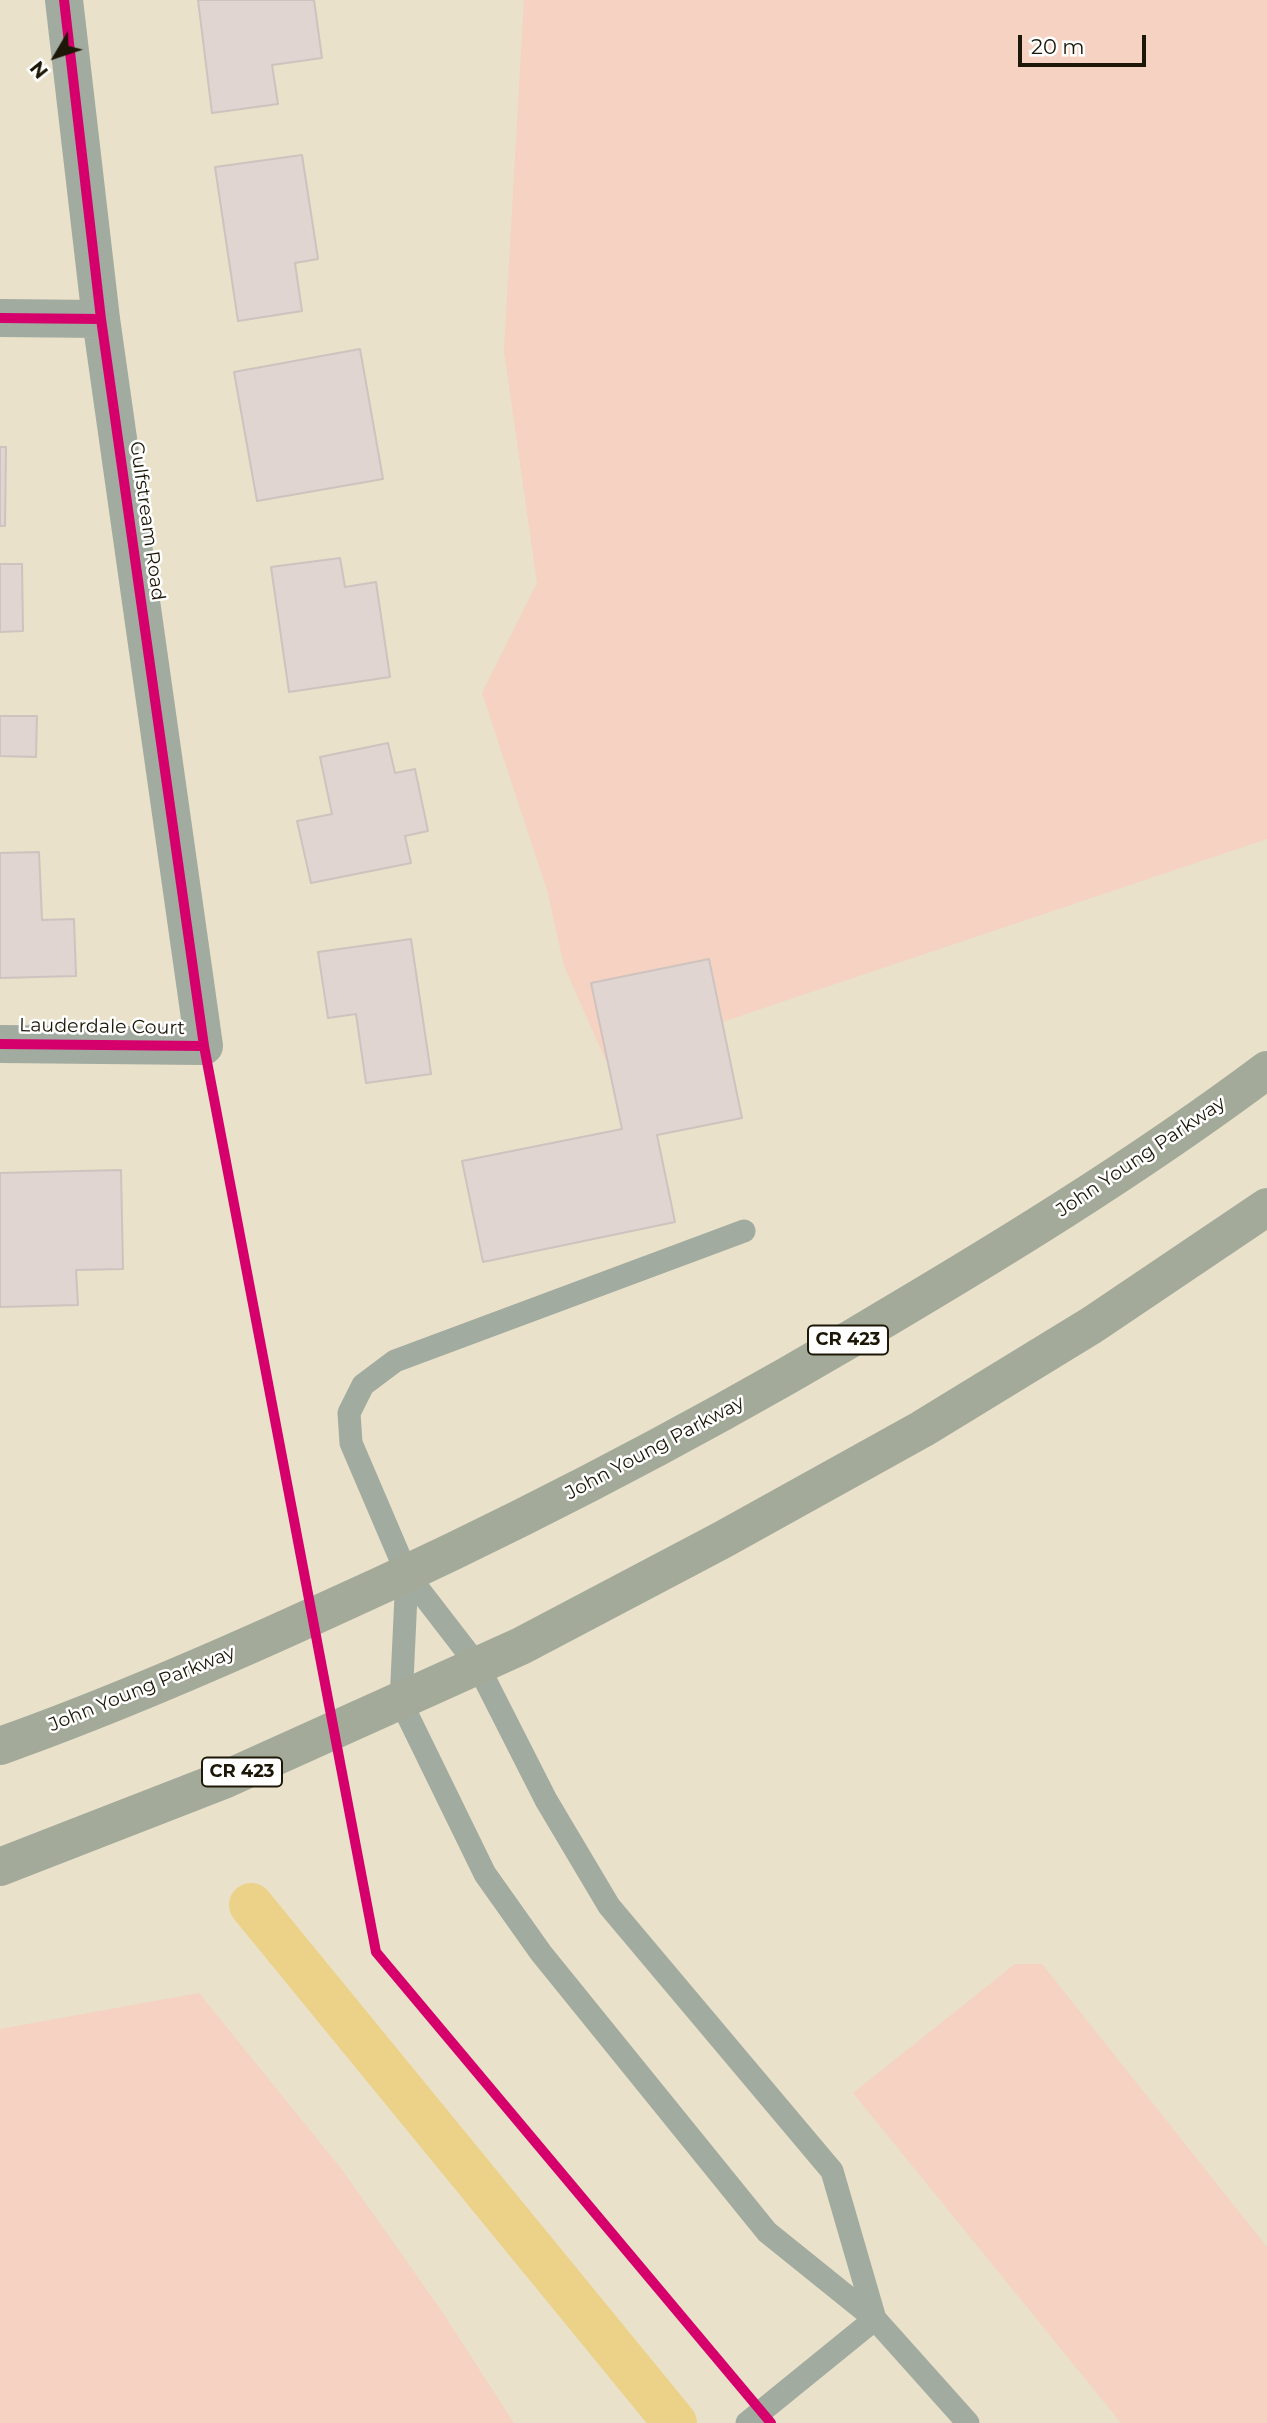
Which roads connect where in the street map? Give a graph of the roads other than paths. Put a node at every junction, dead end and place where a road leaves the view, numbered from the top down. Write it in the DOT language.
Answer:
graph roads {
  1 [pos="64,0"];
  2 [pos="0,318"];
  3 [pos="101,319"];
  4 [pos="0,1044"];
  5 [pos="204,1046"];
  6 [pos="1267,1070"];
  7 [pos="1267,1207"];
  8 [pos="744,1231"];
  9 [pos="407,1574"];
  10 [pos="478,1666"];
  11 [pos="401,1702"];
  12 [pos="0,1746"];
  13 [pos="0,1867"];
  14 [pos="876,2319"];
  15 [pos="747,2423"];
  16 [pos="968,2423"];
  1 -- 3 [label="street, Gulfstream Road"];
  2 -- 3 [label="street"];
  3 -- 5 [label="street, Gulfstream Road"];
  4 -- 5 [label="street, Lauderdale Court"];
  6 -- 9 [label="main road, John Young Parkway / CR 423"];
  7 -- 10 [label="main road, CR 423"];
  8 -- 9 [label="lane"];
  9 -- 10 [label="lane"];
  9 -- 11 [label="lane"];
  9 -- 12 [label="main road, John Young Parkway / CR 423"];
  10 -- 11 [label="main road, CR 423"];
  10 -- 14 [label="lane"];
  11 -- 13 [label="main road, CR 423"];
  11 -- 14 [label="lane"];
  14 -- 15 [label="lane"];
  14 -- 16 [label="lane"];
}
